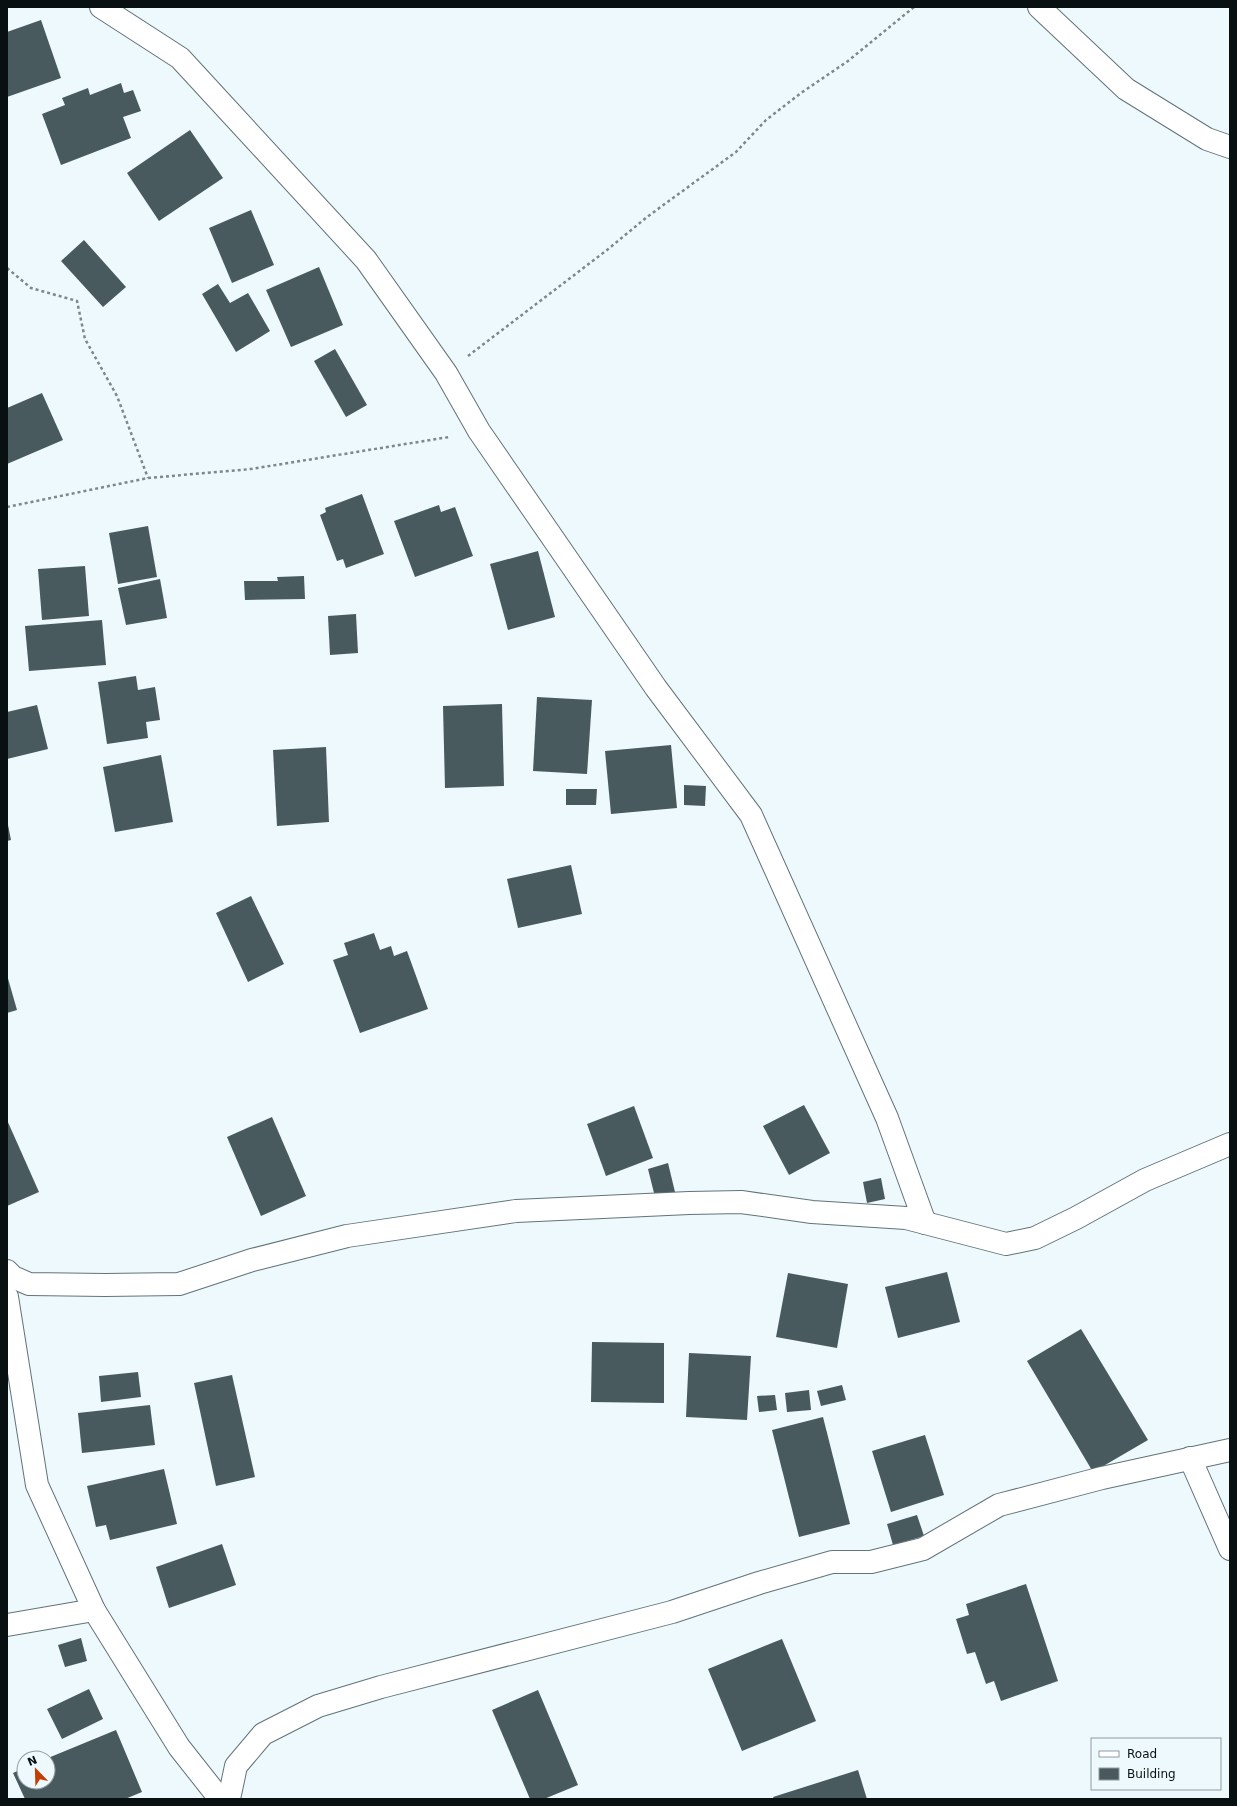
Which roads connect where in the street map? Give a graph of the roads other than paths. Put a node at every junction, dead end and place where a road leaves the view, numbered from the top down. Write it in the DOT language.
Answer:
graph roads {
  1 [pos="101,7"];
  2 [pos="1039,7"];
  3 [pos="1230,147"];
  4 [pos="1230,1144"];
  5 [pos="925,1223"];
  6 [pos="7,1271"];
  7 [pos="7,1297"];
  8 [pos="1230,1450"];
  9 [pos="1190,1458"];
  10 [pos="1230,1549"];
  11 [pos="94,1610"];
  12 [pos="7,1625"];
  13 [pos="220,1799"];
  14 [pos="229,1799"];
  1 -- 5 [label="street"];
  2 -- 3 [label="street"];
  4 -- 5 [label="street"];
  5 -- 6 [label="street"];
  7 -- 11 [label="street"];
  8 -- 9 [label="street"];
  9 -- 10 [label="street"];
  9 -- 14 [label="street"];
  11 -- 12 [label="street"];
  11 -- 13 [label="street"];
}
